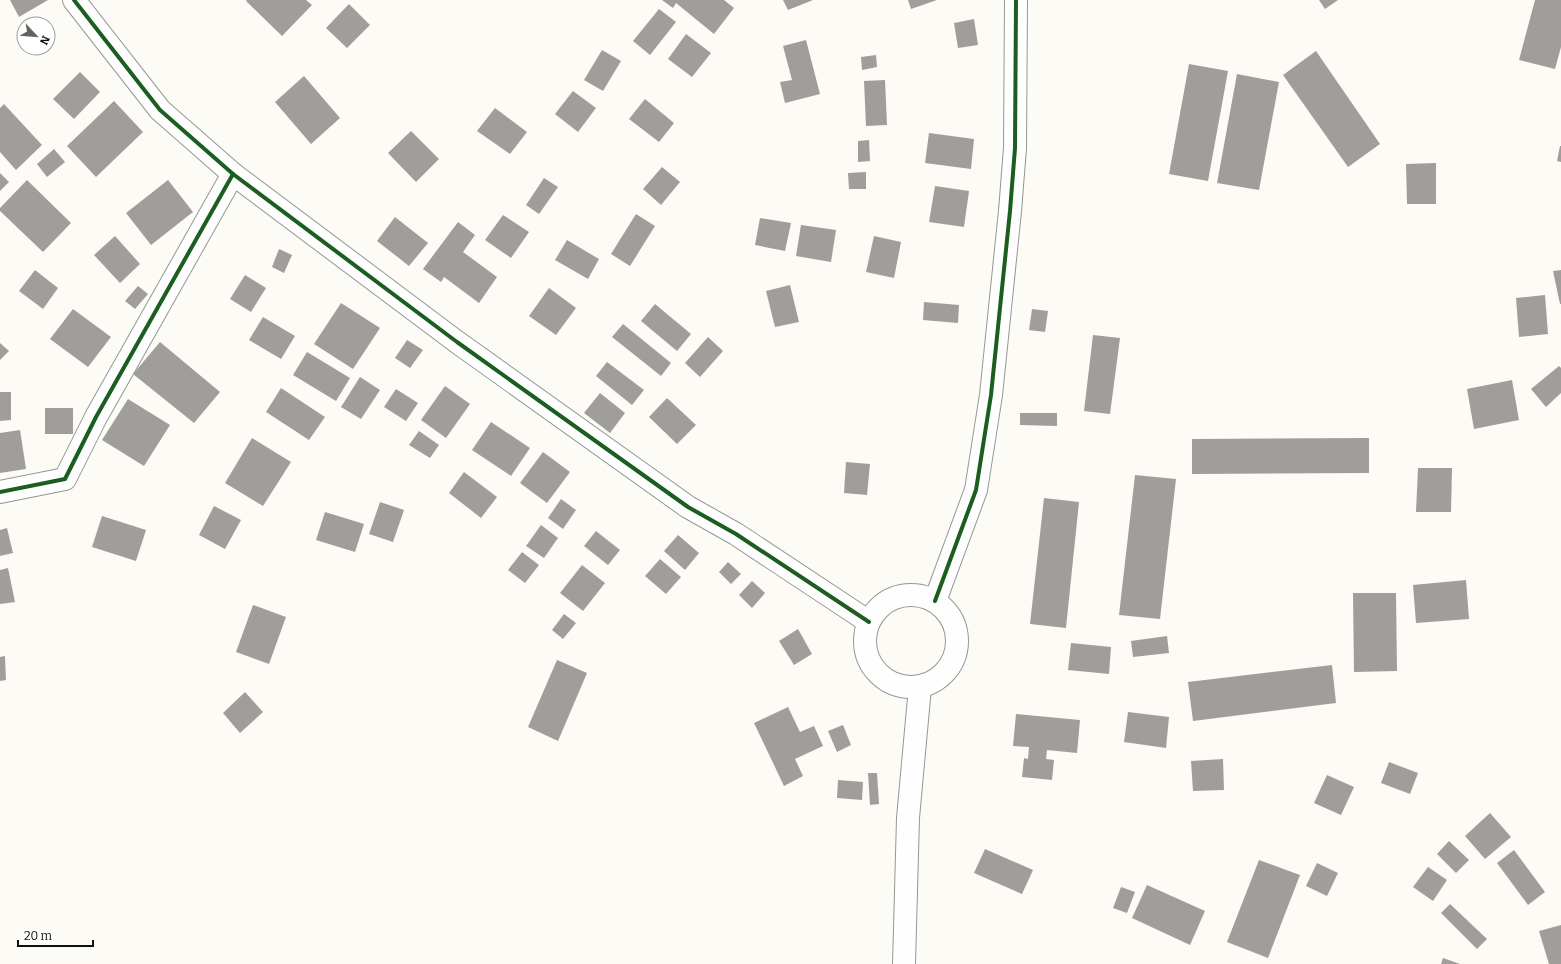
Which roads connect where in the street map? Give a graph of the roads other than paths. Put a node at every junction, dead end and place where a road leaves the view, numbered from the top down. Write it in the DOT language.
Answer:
graph roads {
  1 [pos="74,0"];
  2 [pos="1016,0"];
  3 [pos="233,174"];
  4 [pos="0,492"];
  5 [pos="934,600"];
  6 [pos="869,622"];
  7 [pos="920,687"];
  8 [pos="904,964"];
  1 -- 3 [label="street"];
  2 -- 5 [label="street"];
  3 -- 4 [label="street"];
  3 -- 6 [label="street"];
  5 -- 6 [label="street"];
  5 -- 7 [label="street"];
  6 -- 7 [label="street"];
  7 -- 8 [label="street"];
}
